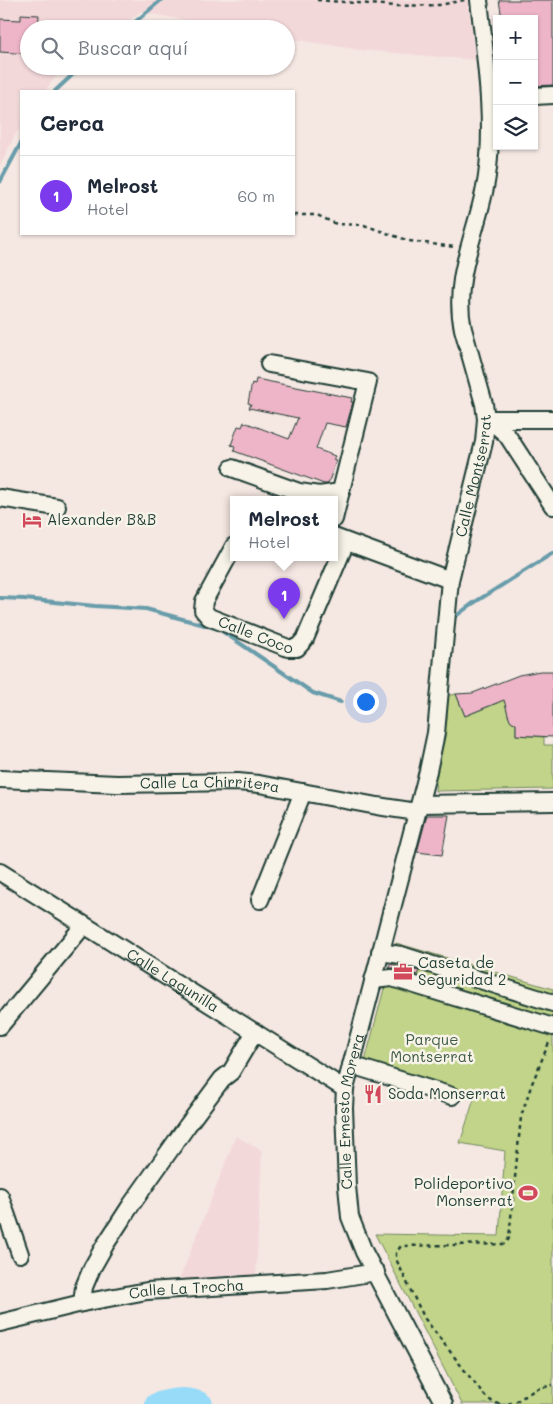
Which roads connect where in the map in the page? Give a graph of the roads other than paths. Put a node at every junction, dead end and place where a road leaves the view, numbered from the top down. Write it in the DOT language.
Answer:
graph roads {
  1 [pos="479,0"];
  2 [pos="538,96"];
  3 [pos="553,96"];
  4 [pos="492,98"];
  5 [pos="269,364"];
  6 [pos="486,419"];
  7 [pos="553,419"];
  8 [pos="232,468"];
  9 [pos="341,492"];
  10 [pos="311,496"];
  11 [pos="326,496"];
  12 [pos="0,498"];
  13 [pos="338,504"];
  14 [pos="553,506"];
  15 [pos="57,507"];
  16 [pos="340,539"];
  17 [pos="230,553"];
  18 [pos="332,561"];
  19 [pos="450,580"];
  20 [pos="0,779"];
  21 [pos="303,792"];
  22 [pos="553,802"];
  23 [pos="418,808"];
  24 [pos="0,872"];
  25 [pos="260,900"];
  26 [pos="84,925"];
  27 [pos="380,952"];
  28 [pos="373,980"];
  29 [pos="553,1003"];
  30 [pos="0,1026"];
  31 [pos="553,1028"];
  32 [pos="255,1032"];
  33 [pos="351,1065"];
  34 [pos="344,1089"];
  35 [pos="452,1096"];
  36 [pos="0,1196"];
  37 [pos="20,1254"];
  38 [pos="376,1272"];
  39 [pos="82,1303"];
  40 [pos="0,1323"];
  41 [pos="444,1404"];
  1 -- 4 [label="street, Calle Montserrat"];
  2 -- 3 [label="street"];
  4 -- 6 [label="street, Calle Montserrat"];
  5 -- 9 [label="street"];
  6 -- 7 [label="street"];
  6 -- 14 [label="street"];
  6 -- 19 [label="street, Calle Montserrat"];
  8 -- 10 [label="street"];
  9 -- 11 [label="street"];
  9 -- 13 [label="street"];
  12 -- 15 [label="street"];
  16 -- 19 [label="street, Calle Coco"];
  17 -- 18 [label="street, Calle Coco"];
  19 -- 23 [label="street, Calle Montserrat"];
  20 -- 21 [label="street, Calle La Chirritera"];
  21 -- 23 [label="street, Calle La Chirritera"];
  21 -- 25 [label="street"];
  22 -- 23 [label="street, Calle La Chirritera"];
  23 -- 27 [label="street, Calle Ernesto Morera"];
  24 -- 26 [label="street, Calle Lagunilla"];
  26 -- 30 [label="street"];
  26 -- 32 [label="street, Calle Lagunilla"];
  27 -- 28 [label="street, Calle Ernesto Morera"];
  27 -- 29 [label="street"];
  28 -- 31 [label="street"];
  28 -- 33 [label="street, Calle Ernesto Morera"];
  32 -- 34 [label="street, Calle Lagunilla"];
  32 -- 39 [label="street"];
  33 -- 34 [label="street, Calle Ernesto Morera"];
  33 -- 35 [label="street"];
  34 -- 38 [label="street, Calle Ernesto Morera"];
  36 -- 37 [label="street"];
  38 -- 39 [label="street, Calle La Trocha"];
  38 -- 41 [label="street, Calle Ernesto Morera"];
  39 -- 40 [label="street, Calle La Trocha"];
}
